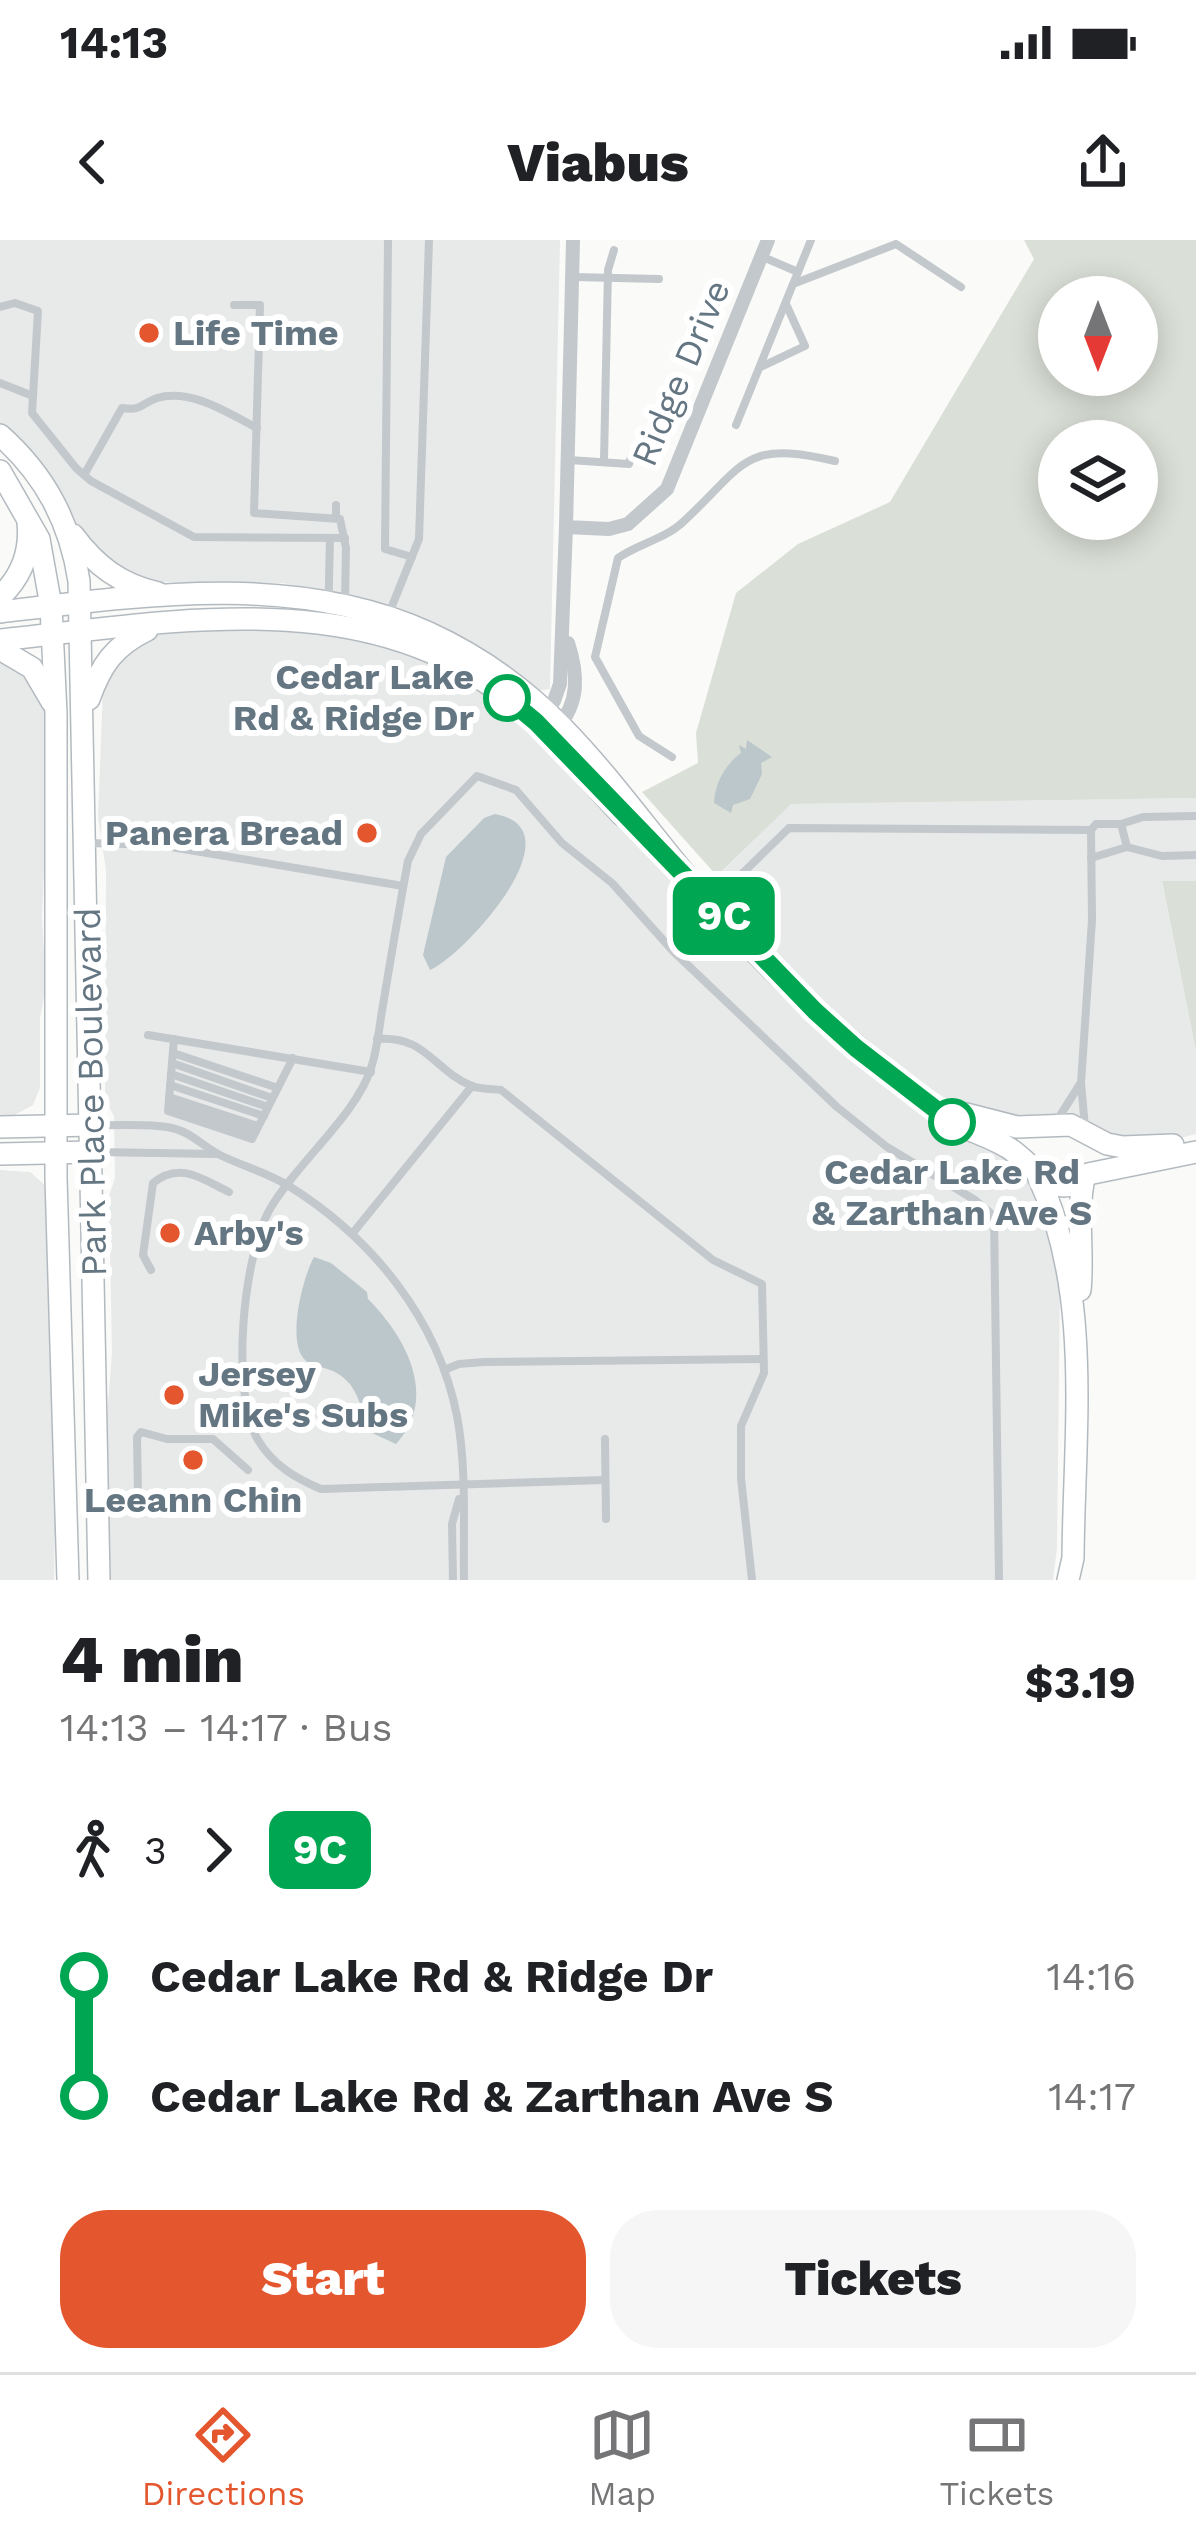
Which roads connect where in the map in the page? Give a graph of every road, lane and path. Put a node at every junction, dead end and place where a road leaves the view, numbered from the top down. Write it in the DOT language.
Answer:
graph roads {
  1 [pos="388,240"];
  2 [pos="429,240"];
  3 [pos="573,240"];
  4 [pos="767,240"];
  5 [pos="811,240"];
  6 [pos="882,240"];
  7 [pos="614,250"];
  8 [pos="877,251"];
  9 [pos="762,256"];
  10 [pos="798,272"];
  11 [pos="572,278"];
  12 [pos="608,278"];
  13 [pos="659,279"];
  14 [pos="793,284"];
  15 [pos="961,287"];
  16 [pos="785,303"];
  17 [pos="234,304"];
  18 [pos="0,307"];
  19 [pos="760,367"];
  20 [pos="0,382"];
  21 [pos="33,396"];
  22 [pos="736,425"];
  23 [pos="257,428"];
  24 [pos="0,435"];
  25 [pos="632,453"];
  26 [pos="568,460"];
  27 [pos="604,460"];
  28 [pos="835,460"];
  29 [pos="0,471"];
  30 [pos="84,475"];
  31 [pos="336,505"];
  32 [pos="26,511"];
  33 [pos="336,517"];
  34 [pos="628,524"];
  35 [pos="66,525"];
  36 [pos="566,527"];
  37 [pos="330,538"];
  38 [pos="345,538"];
  39 [pos="637,545"];
  40 [pos="412,557"];
  41 [pos="170,596"];
  42 [pos="0,597"];
  43 [pos="337,601"];
  44 [pos="80,604"];
  45 [pos="51,606"];
  46 [pos="0,612"];
  47 [pos="164,622"];
  48 [pos="385,626"];
  49 [pos="337,627"];
  50 [pos="80,631"];
  51 [pos="52,634"];
  52 [pos="0,640"];
  53 [pos="0,649"];
  54 [pos="56,714"];
  55 [pos="84,716"];
  56 [pos="547,724"];
  57 [pos="672,757"];
  58 [pos="1196,816"];
  59 [pos="1121,824"];
  60 [pos="1091,830"];
  61 [pos="87,843"];
  62 [pos="1127,847"];
  63 [pos="1196,855"];
  64 [pos="1091,858"];
  65 [pos="404,886"];
  66 [pos="711,904"];
  67 [pos="148,1035"];
  68 [pos="174,1039"];
  69 [pos="377,1039"];
  70 [pos="292,1058"];
  71 [pos="171,1069"];
  72 [pos="371,1072"];
  73 [pos="1081,1083"];
  74 [pos="906,1086"];
  75 [pos="472,1087"];
  76 [pos="270,1102"];
  77 [pos="1055,1124"];
  78 [pos="92,1125"];
  79 [pos="56,1126"];
  80 [pos="0,1127"];
  81 [pos="1086,1134"];
  82 [pos="1196,1139"];
  83 [pos="92,1152"];
  84 [pos="1196,1152"];
  85 [pos="56,1153"];
  86 [pos="0,1154"];
  87 [pos="217,1154"];
  88 [pos="1035,1170"];
  89 [pos="1086,1176"];
  90 [pos="286,1184"];
  91 [pos="230,1192"];
  92 [pos="352,1234"];
  93 [pos="151,1270"];
  94 [pos="1075,1315"];
  95 [pos="763,1359"];
  96 [pos="444,1370"];
  97 [pos="605,1439"];
  98 [pos="248,1470"];
  99 [pos="605,1480"];
  100 [pos="462,1486"];
  101 [pos="155,1502"];
  102 [pos="606,1519"];
  103 [pos="68,1580"];
  104 [pos="98,1580"];
  105 [pos="453,1580"];
  106 [pos="464,1580"];
  107 [pos="752,1580"];
  108 [pos="999,1580"];
  109 [pos="1068,1580"];
  1 -- 40 [label="lane"];
  2 -- 40 [label="lane"];
  3 -- 11 [label="street"];
  4 -- 9 [label="street, Ridge Drive"];
  5 -- 10 [label="lane"];
  6 -- 8 [label="lane"];
  7 -- 12 [label="lane"];
  8 -- 14 [label="lane"];
  8 -- 15 [label="lane"];
  9 -- 10 [label="lane"];
  9 -- 34 [label="street, Ridge Drive"];
  10 -- 14 [label="lane"];
  11 -- 12 [label="lane"];
  11 -- 26 [label="street"];
  12 -- 13 [label="lane"];
  12 -- 27 [label="lane"];
  14 -- 16 [label="lane"];
  16 -- 19 [label="lane"];
  16 -- 19 [label="lane"];
  17 -- 23 [label="lane"];
  18 -- 21 [label="lane"];
  19 -- 22 [label="lane"];
  20 -- 21 [label="lane"];
  21 -- 30 [label="lane"];
  23 -- 30 [label="lane"];
  23 -- 33 [label="lane"];
  24 -- 35 [label="street"];
  25 -- 27 [label="lane"];
  26 -- 27 [label="lane"];
  26 -- 36 [label="street"];
  28 -- 39 [label="lane"];
  29 -- 32 [label="street, Park Place Boulevard"];
  30 -- 37 [label="lane"];
  31 -- 33 [label="lane"];
  32 -- 42 [label="street"];
  32 -- 45 [label="street, Park Place Boulevard"];
  33 -- 38 [label="lane"];
  34 -- 36 [label="street"];
  34 -- 39 [label="lane"];
  35 -- 41 [label="street"];
  35 -- 44 [label="street, Park Place Boulevard"];
  36 -- 56 [label="street"];
  37 -- 38 [label="lane"];
  37 -- 43 [label="lane"];
  38 -- 43 [label="lane"];
  39 -- 57 [label="lane"];
  40 -- 48 [label="lane"];
  41 -- 43 [label="street"];
  41 -- 44 [label="street"];
  43 -- 48 [label="street"];
  43 -- 49 [label="lane"];
  43 -- 49 [label="lane"];
  44 -- 45 [label="street"];
  44 -- 50 [label="street, Park Place Boulevard"];
  45 -- 46 [label="street"];
  45 -- 51 [label="street, Park Place Boulevard"];
  47 -- 49 [label="street"];
  47 -- 50 [label="street"];
  47 -- 55 [label="street"];
  48 -- 49 [label="street"];
  48 -- 56 [label="street"];
  50 -- 51 [label="street"];
  50 -- 55 [label="street, Park Place Boulevard"];
  51 -- 52 [label="street"];
  51 -- 54 [label="street, Park Place Boulevard"];
  53 -- 54 [label="street"];
  54 -- 79 [label="street, Park Place Boulevard"];
  55 -- 61 [label="street, Park Place Boulevard"];
  56 -- 66 [label="street"];
  58 -- 59 [label="lane"];
  59 -- 60 [label="lane"];
  59 -- 62 [label="lane"];
  60 -- 64 [label="lane"];
  60 -- 66 [label="lane"];
  61 -- 65 [label="lane"];
  61 -- 78 [label="street, Park Place Boulevard"];
  62 -- 63 [label="lane"];
  62 -- 64 [label="lane"];
  64 -- 73 [label="lane"];
  65 -- 69 [label="lane"];
  65 -- 108 [label="lane"];
  66 -- 74 [label="street"];
  67 -- 68 [label="lane"];
  68 -- 70 [label="lane"];
  68 -- 71 [label="lane"];
  69 -- 72 [label="lane"];
  69 -- 75 [label="lane"];
  70 -- 72 [label="lane"];
  70 -- 76 [label="lane"];
  71 -- 76 [label="lane"];
  71 -- 76 [label="lane"];
  71 -- 76 [label="lane"];
  72 -- 90 [label="lane"];
  73 -- 77 [label="lane"];
  73 -- 81 [label="lane"];
  74 -- 77 [label="street"];
  74 -- 88 [label="street"];
  75 -- 92 [label="lane"];
  75 -- 95 [label="lane"];
  77 -- 81 [label="street"];
  77 -- 88 [label="street"];
  78 -- 79 [label="street"];
  78 -- 83 [label="street, Park Place Boulevard"];
  78 -- 87 [label="lane"];
  79 -- 80 [label="street"];
  79 -- 85 [label="street, Park Place Boulevard"];
  81 -- 82 [label="street"];
  81 -- 89 [label="street"];
  83 -- 85 [label="street"];
  83 -- 87 [label="lane"];
  83 -- 104 [label="street, Park Place Boulevard"];
  84 -- 89 [label="street"];
  85 -- 86 [label="street"];
  85 -- 103 [label="street, Park Place Boulevard"];
  87 -- 90 [label="lane"];
  88 -- 89 [label="street"];
  88 -- 94 [label="street"];
  89 -- 94 [label="street"];
  90 -- 92 [label="lane"];
  90 -- 100 [label="lane"];
  91 -- 93 [label="lane"];
  92 -- 96 [label="lane"];
  94 -- 109 [label="street"];
  95 -- 96 [label="lane"];
  95 -- 107 [label="lane"];
  96 -- 100 [label="lane"];
  97 -- 99 [label="lane"];
  98 -- 101 [label="lane"];
  99 -- 100 [label="lane"];
  99 -- 102 [label="lane"];
  100 -- 105 [label="lane"];
  100 -- 106 [label="lane"];
}
